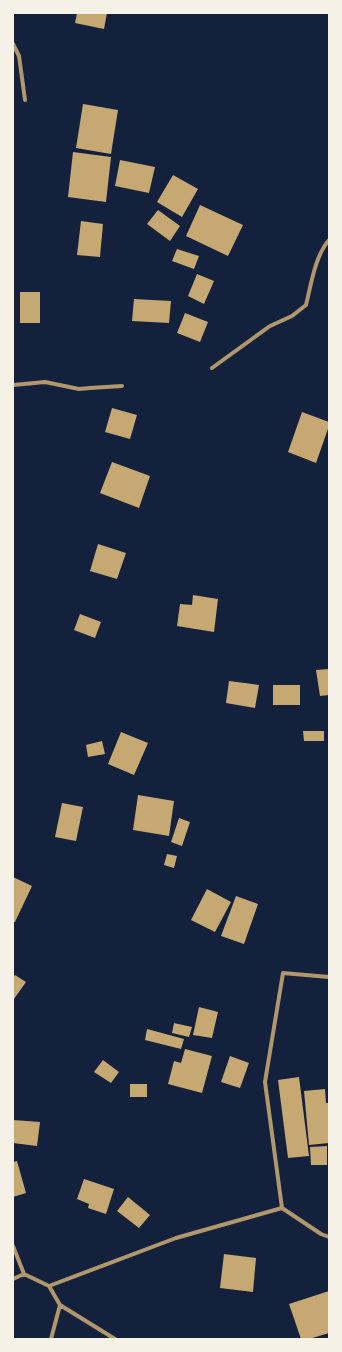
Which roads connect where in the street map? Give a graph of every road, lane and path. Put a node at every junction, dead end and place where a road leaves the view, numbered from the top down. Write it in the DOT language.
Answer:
graph roads {
  1 [pos="13,44"];
  2 [pos="25,100"];
  3 [pos="329,240"];
  4 [pos="212,368"];
  5 [pos="13,385"];
  6 [pos="122,386"];
  7 [pos="329,977"];
  8 [pos="282,1208"];
  9 [pos="329,1237"];
  10 [pos="13,1246"];
  11 [pos="24,1274"];
  12 [pos="13,1279"];
  13 [pos="49,1286"];
  14 [pos="60,1305"];
  15 [pos="51,1339"];
  16 [pos="115,1339"];
  1 -- 2 [label="street"];
  3 -- 4 [label="street"];
  5 -- 6 [label="street"];
  7 -- 8 [label="street"];
  8 -- 9 [label="street"];
  8 -- 13 [label="street"];
  10 -- 11 [label="street"];
  11 -- 12 [label="street"];
  11 -- 13 [label="street"];
  13 -- 14 [label="street"];
  14 -- 15 [label="street"];
  14 -- 16 [label="street"];
}
